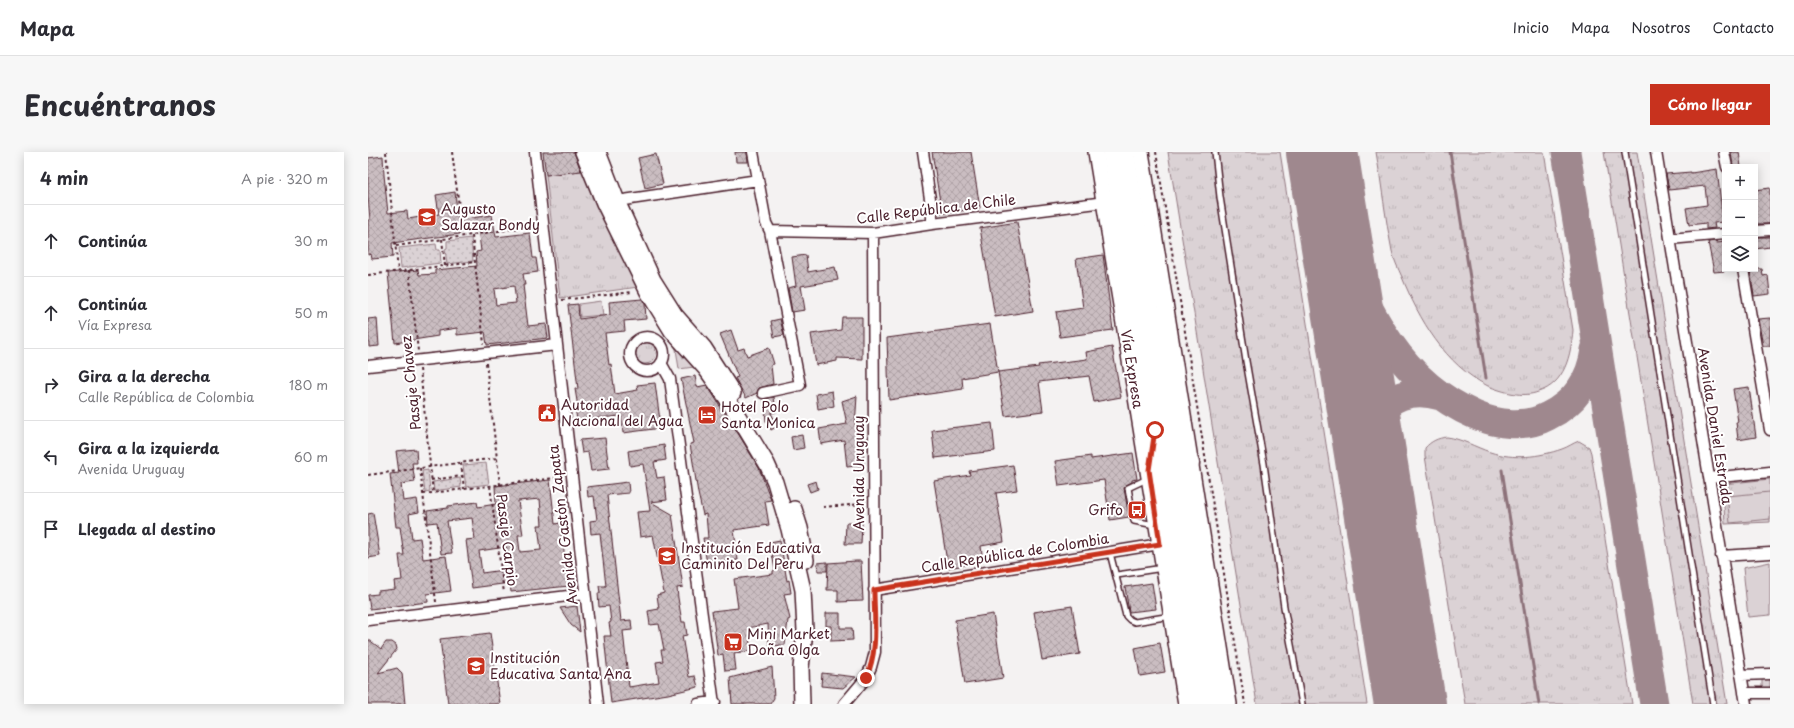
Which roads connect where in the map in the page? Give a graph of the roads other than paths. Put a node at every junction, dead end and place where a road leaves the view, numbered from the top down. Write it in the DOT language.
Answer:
graph roads {
  1 [pos="535,152"];
  2 [pos="583,152"];
  3 [pos="598,152"];
  4 [pos="753,152"];
  5 [pos="922,152"];
  6 [pos="1096,152"];
  7 [pos="1110,152"];
  8 [pos="1126,152"];
  9 [pos="1141,152"];
  10 [pos="1215,152"];
  11 [pos="1626,152"];
  12 [pos="1656,152"];
  13 [pos="1724,152"];
  14 [pos="1726,164"];
  15 [pos="758,180"];
  16 [pos="617,201"];
  17 [pos="1104,202"];
  18 [pos="932,224"];
  19 [pos="1770,230"];
  20 [pos="1758,231"];
  21 [pos="770,232"];
  22 [pos="873,233"];
  23 [pos="1722,234"];
  24 [pos="1670,238"];
  25 [pos="1744,272"];
  26 [pos="557,345"];
  27 [pos="661,363"];
  28 [pos="368,366"];
  29 [pos="763,393"];
  30 [pos="1163,428"];
  31 [pos="1770,430"];
  32 [pos="1191,463"];
  33 [pos="1770,472"];
  34 [pos="1149,474"];
  35 [pos="1710,478"];
  36 [pos="1157,525"];
  37 [pos="1160,544"];
  38 [pos="1110,553"];
  39 [pos="1770,553"];
  40 [pos="1721,556"];
  41 [pos="1117,575"];
  42 [pos="1166,575"];
  43 [pos="1209,576"];
  44 [pos="874,590"];
  45 [pos="585,594"];
  46 [pos="1186,614"];
  47 [pos="368,620"];
  48 [pos="1770,674"];
  49 [pos="1741,675"];
  50 [pos="1744,693"];
  51 [pos="1770,693"];
  52 [pos="714,703"];
  53 [pos="598,704"];
  54 [pos="698,704"];
  55 [pos="802,704"];
  56 [pos="811,704"];
  57 [pos="844,704"];
  58 [pos="1186,704"];
  59 [pos="1199,704"];
  60 [pos="1214,704"];
  61 [pos="1229,704"];
  62 [pos="1302,704"];
  63 [pos="1713,704"];
  64 [pos="1746,704"];
  1 -- 26 [label="street, Avenida Gastón Zapata"];
  2 -- 55 [label="main road"];
  3 -- 16 [label="main road"];
  4 -- 15 [label="street"];
  5 -- 18 [label="street"];
  6 -- 17 [label="main road, Vía Expresa"];
  7 -- 30 [label="main road, Vía Expresa"];
  8 -- 30 [label="main road, Vía Expresa"];
  9 -- 32 [label="main road"];
  10 -- 62 [label="lane"];
  11 -- 63 [label="lane"];
  12 -- 24 [label="street, Avenida Daniel Estrada"];
  13 -- 14 [label="street"];
  15 -- 16 [label="street"];
  15 -- 21 [label="street"];
  16 -- 56 [label="main road"];
  17 -- 18 [label="street, Calle República de Chile"];
  17 -- 34 [label="main road, Vía Expresa"];
  18 -- 22 [label="street, Calle República de Chile"];
  19 -- 20 [label="street"];
  21 -- 22 [label="street, Calle República de Chile"];
  21 -- 29 [label="street"];
  22 -- 44 [label="street, Avenida Uruguay"];
  23 -- 24 [label="street"];
  24 -- 35 [label="street, Avenida Daniel Estrada"];
  25 -- 31 [label="street"];
  26 -- 28 [label="street"];
  26 -- 45 [label="street, Avenida Gastón Zapata"];
  27 -- 52 [label="street"];
  30 -- 32 [label="main road"];
  30 -- 34 [label="main road"];
  30 -- 46 [label="main road, Vía Expresa"];
  32 -- 43 [label="main road"];
  33 -- 35 [label="street"];
  34 -- 36 [label="main road, Vía Expresa"];
  34 -- 36 [label="lane"];
  35 -- 40 [label="street, Avenida Daniel Estrada"];
  36 -- 37 [label="main road, Vía Expresa"];
  37 -- 38 [label="street, Calle República de Colombia"];
  37 -- 42 [label="main road, Vía Expresa"];
  38 -- 41 [label="lane"];
  38 -- 44 [label="street, Calle República de Colombia"];
  39 -- 40 [label="street"];
  40 -- 49 [label="street, Avenida Daniel Estrada"];
  41 -- 42 [label="lane"];
  41 -- 46 [label="lane"];
  42 -- 46 [label="main road"];
  43 -- 46 [label="main road"];
  43 -- 61 [label="main road"];
  44 -- 57 [label="street, Avenida Uruguay"];
  45 -- 47 [label="street"];
  45 -- 53 [label="street, Avenida Gastón Zapata"];
  46 -- 58 [label="main road, Vía Expresa"];
  46 -- 59 [label="main road, Vía Expresa"];
  46 -- 60 [label="main road, Vía Expresa"];
  48 -- 49 [label="street"];
  49 -- 50 [label="street, Avenida Daniel Estrada"];
  50 -- 51 [label="street"];
  50 -- 64 [label="street, Avenida Daniel Estrada"];
  52 -- 54 [label="street"];
}
